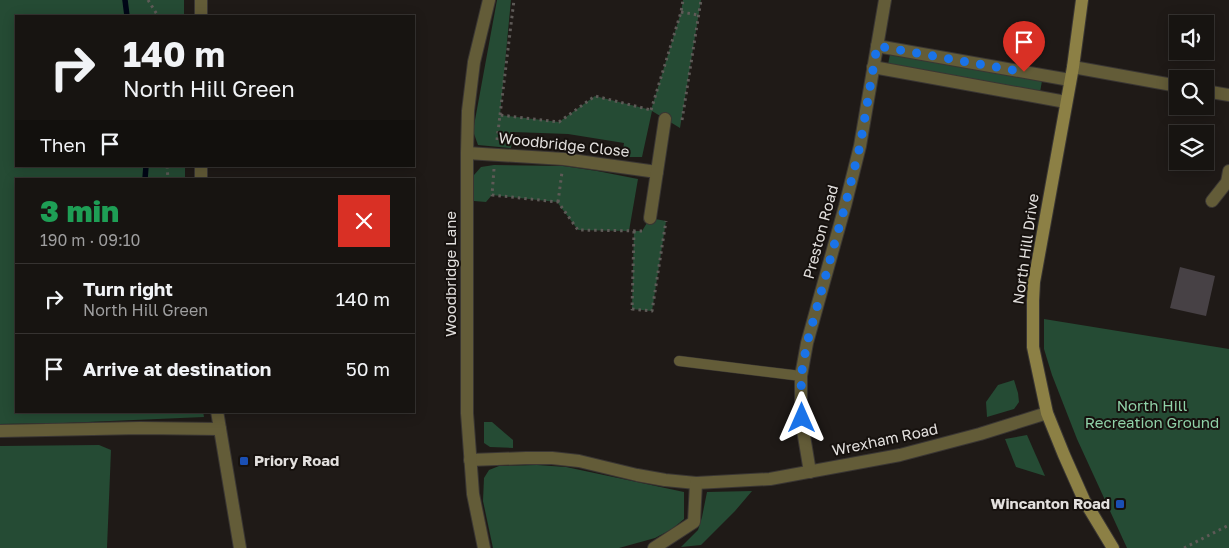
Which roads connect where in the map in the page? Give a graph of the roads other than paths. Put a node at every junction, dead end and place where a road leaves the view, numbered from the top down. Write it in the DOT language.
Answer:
graph roads {
  1 [pos="201,0"];
  2 [pos="489,0"];
  3 [pos="885,0"];
  4 [pos="1082,0"];
  5 [pos="201,15"];
  6 [pos="877,46"];
  7 [pos="874,67"];
  8 [pos="1073,67"];
  9 [pos="1070,80"];
  10 [pos="1169,84"];
  11 [pos="1214,92"];
  12 [pos="1229,95"];
  13 [pos="1066,102"];
  14 [pos="665,119"];
  15 [pos="467,153"];
  16 [pos="1229,171"];
  17 [pos="657,172"];
  18 [pos="1212,201"];
  19 [pos="650,218"];
  20 [pos="680,362"];
  21 [pos="801,376"];
  22 [pos="217,413"];
  23 [pos="1047,413"];
  24 [pos="220,429"];
  25 [pos="0,431"];
  26 [pos="470,460"];
  27 [pos="810,472"];
  28 [pos="696,483"];
  29 [pos="240,548"];
  30 [pos="484,548"];
  31 [pos="654,548"];
  32 [pos="1113,548"];
  1 -- 5 [label="street"];
  2 -- 15 [label="street, Woodbridge Lane"];
  3 -- 6 [label="street, Preston Road"];
  4 -- 8 [label="street, North Hill Drive"];
  6 -- 7 [label="street, Preston Road"];
  6 -- 9 [label="street"];
  7 -- 13 [label="street"];
  7 -- 21 [label="street, Preston Road"];
  8 -- 9 [label="street, North Hill Drive"];
  8 -- 10 [label="street"];
  9 -- 13 [label="street, North Hill Drive"];
  11 -- 12 [label="street"];
  13 -- 23 [label="street, North Hill Drive"];
  14 -- 17 [label="street"];
  15 -- 17 [label="street, Woodbridge Close"];
  15 -- 26 [label="street, Woodbridge Lane"];
  16 -- 18 [label="street"];
  17 -- 19 [label="street"];
  20 -- 21 [label="lane"];
  21 -- 27 [label="street, Preston Road"];
  22 -- 24 [label="street"];
  23 -- 27 [label="street, Wrexham Road"];
  23 -- 32 [label="street, North Hill Drive"];
  24 -- 25 [label="street"];
  24 -- 29 [label="street"];
  26 -- 28 [label="street, Wrexham Road"];
  26 -- 30 [label="street, Woodbridge Lane"];
  27 -- 28 [label="street, Wrexham Road"];
  28 -- 31 [label="street"];
}
